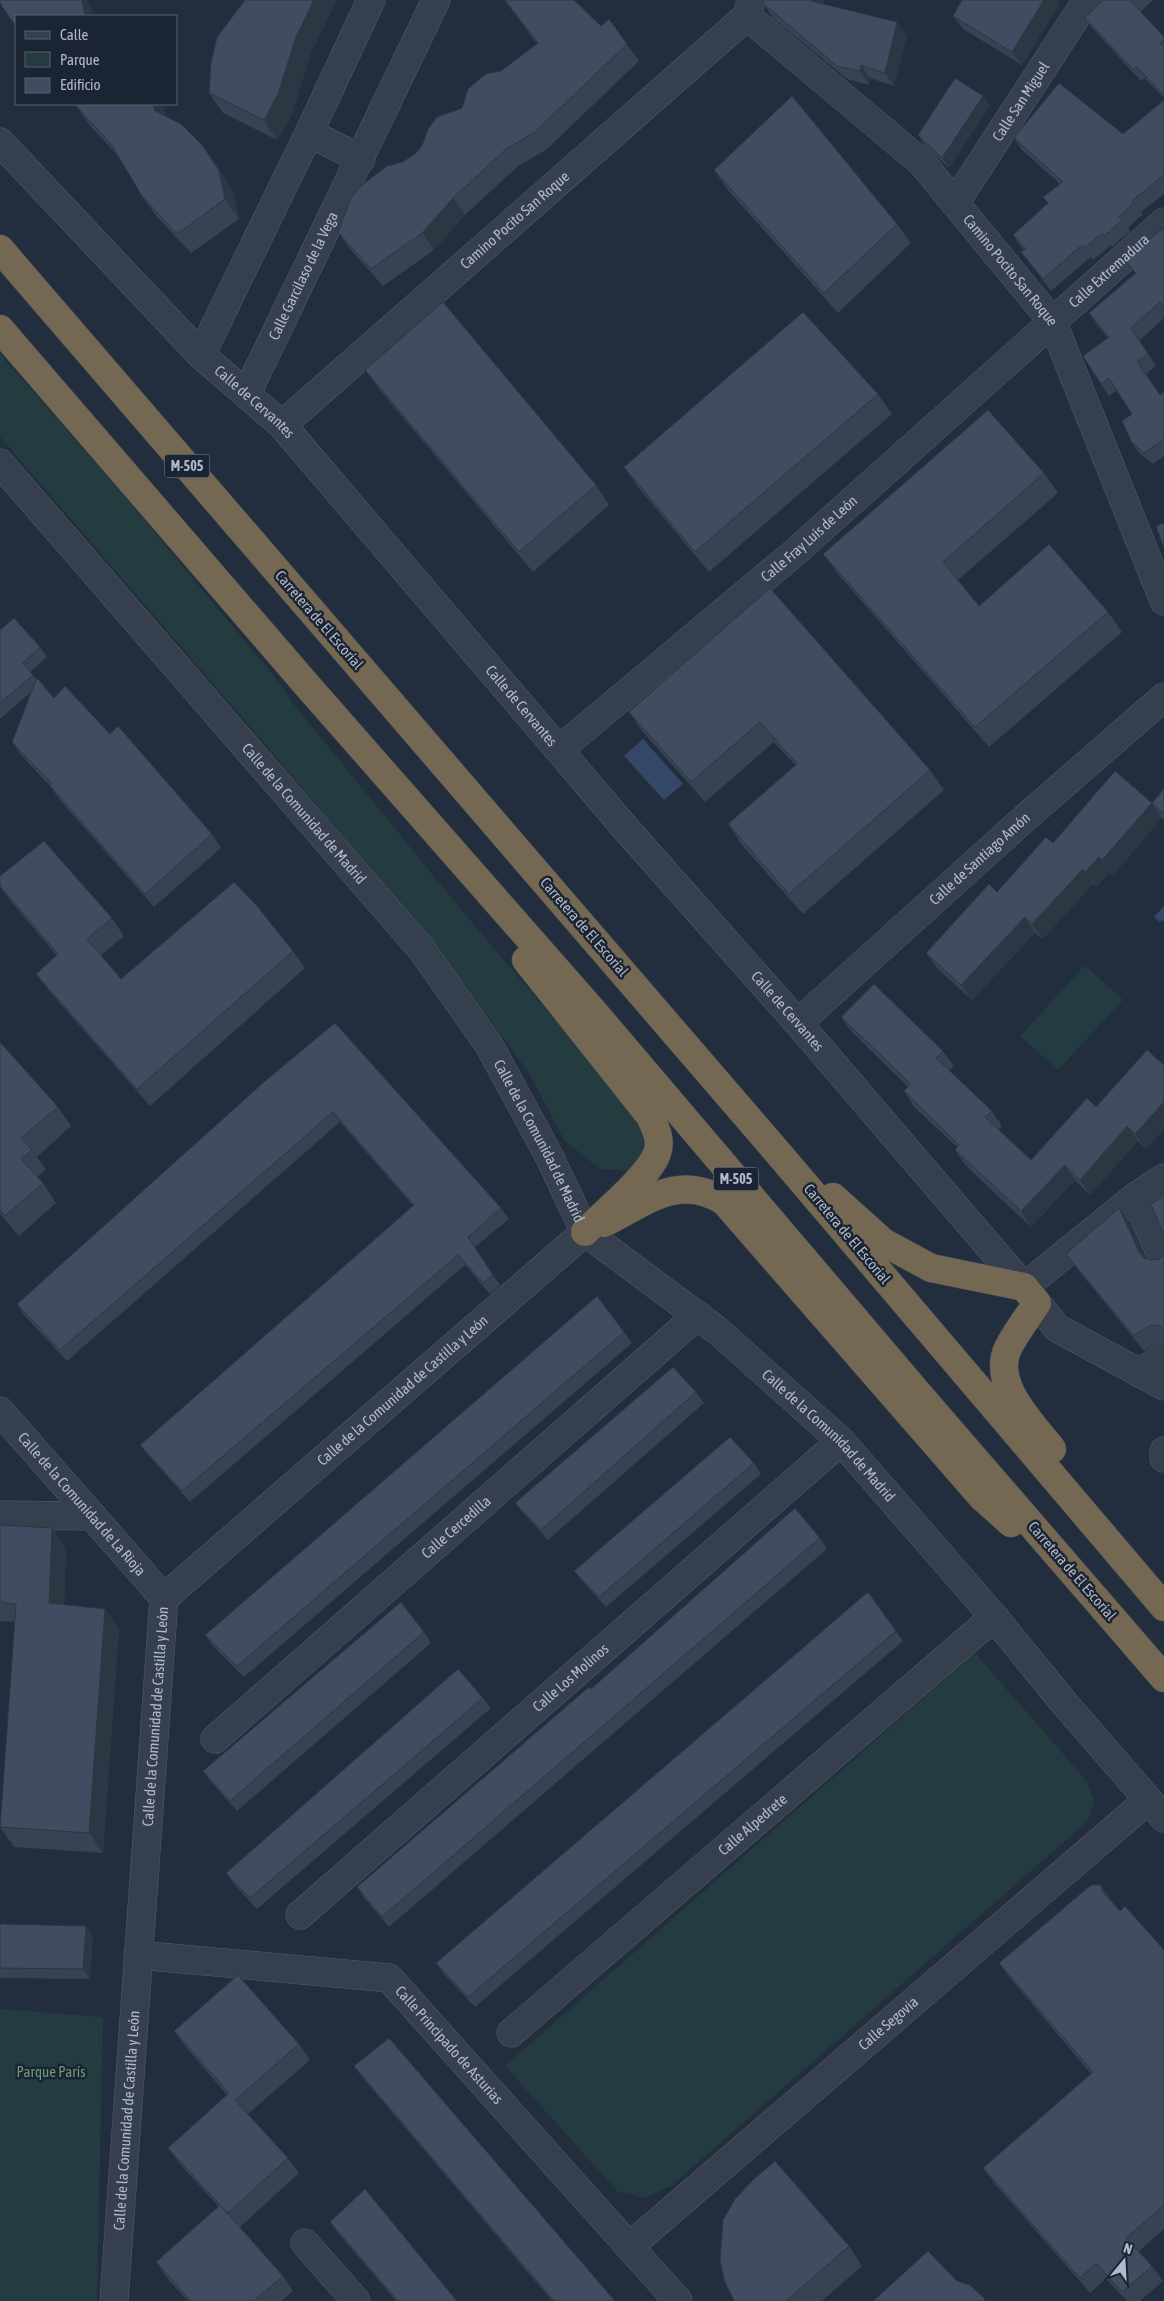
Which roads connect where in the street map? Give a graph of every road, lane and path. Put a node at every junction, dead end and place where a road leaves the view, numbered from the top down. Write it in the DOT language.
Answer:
graph roads {
  1 [pos="370,0"];
  2 [pos="436,0"];
  3 [pos="1087,0"];
  4 [pos="749,8"];
  5 [pos="309,133"];
  6 [pos="0,142"];
  7 [pos="360,159"];
  8 [pos="955,203"];
  9 [pos="1164,222"];
  10 [pos="0,250"];
  11 [pos="1052,321"];
  12 [pos="0,329"];
  13 [pos="201,355"];
  14 [pos="247,393"];
  15 [pos="282,425"];
  16 [pos="0,463"];
  17 [pos="1164,601"];
  18 [pos="305,683"];
  19 [pos="1164,698"];
  20 [pos="560,749"];
  21 [pos="798,1023"];
  22 [pos="779,1154"];
  23 [pos="1164,1178"];
  24 [pos="1135,1196"];
  25 [pos="585,1232"];
  26 [pos="1164,1261"];
  27 [pos="1031,1295"];
  28 [pos="698,1315"];
  29 [pos="1164,1356"];
  30 [pos="1140,1373"];
  31 [pos="1164,1386"];
  32 [pos="0,1411"];
  33 [pos="842,1441"];
  34 [pos="1164,1451"];
  35 [pos="1164,1458"];
  36 [pos="0,1515"];
  37 [pos="92,1516"];
  38 [pos="1090,1592"];
  39 [pos="164,1598"];
  40 [pos="1164,1599"];
  41 [pos="1164,1607"];
  42 [pos="994,1617"];
  43 [pos="1164,1678"];
  44 [pos="215,1740"];
  45 [pos="1156,1809"];
  46 [pos="300,1915"];
  47 [pos="138,1955"];
  48 [pos="511,2033"];
  49 [pos="305,2243"];
  50 [pos="630,2246"];
  51 [pos="114,2301"];
  52 [pos="356,2301"];
  53 [pos="678,2301"];
  1 -- 5 [label="street"];
  2 -- 7 [label="street, Calle Garcilaso de la Vega"];
  3 -- 8 [label="street, Calle San Miguel"];
  4 -- 8 [label="street, Camino Pocito San Roque"];
  4 -- 15 [label="street, Camino Pocito San Roque"];
  5 -- 7 [label="street"];
  5 -- 13 [label="street"];
  6 -- 13 [label="street, Calle de Cervantes"];
  7 -- 14 [label="street, Calle Garcilaso de la Vega"];
  8 -- 11 [label="street, Camino Pocito San Roque"];
  9 -- 11 [label="street, Calle Extremadura"];
  10 -- 22 [label="highway, Carretera de El Escorial / M-505"];
  11 -- 17 [label="street, Camino Pocito San Roque"];
  11 -- 20 [label="street, Calle Fray Luis de León"];
  12 -- 18 [label="highway, Carretera de El Escorial / M-505"];
  13 -- 14 [label="street, Calle de Cervantes"];
  14 -- 15 [label="street, Calle de Cervantes"];
  15 -- 20 [label="street, Calle de Cervantes"];
  16 -- 25 [label="street, Calle de la Comunidad de Madrid"];
  18 -- 25 [label="highway, M-505"];
  18 -- 38 [label="highway, Carretera de El Escorial / M-505"];
  19 -- 21 [label="street, Calle de Santiago Amón"];
  20 -- 21 [label="street, Calle de Cervantes"];
  21 -- 27 [label="street, Calle de Cervantes"];
  22 -- 27 [label="highway, M-505"];
  22 -- 41 [label="highway, Carretera de El Escorial / M-505"];
  23 -- 24 [label="street"];
  24 -- 26 [label="street"];
  24 -- 27 [label="street"];
  25 -- 28 [label="street, Calle de la Comunidad de Madrid"];
  25 -- 38 [label="highway, M-505"];
  25 -- 39 [label="street, Calle de la Comunidad de Castilla y León"];
  27 -- 30 [label="street, Calle de Cervantes"];
  27 -- 40 [label="highway"];
  28 -- 33 [label="street, Calle de la Comunidad de Madrid"];
  28 -- 44 [label="street, Calle Cercedilla"];
  29 -- 30 [label="street"];
  30 -- 31 [label="street, Calle de Cervantes"];
  32 -- 37 [label="street, Calle de la Comunidad de La Rioja"];
  33 -- 42 [label="street, Calle de la Comunidad de Madrid"];
  33 -- 46 [label="street, Calle Los Molinos"];
  34 -- 35 [label="street"];
  36 -- 37 [label="street"];
  37 -- 39 [label="street, Calle de la Comunidad de La Rioja"];
  38 -- 43 [label="highway, Carretera de El Escorial / M-505"];
  39 -- 47 [label="street, Calle de la Comunidad de Castilla y León"];
  42 -- 45 [label="street, Calle de la Comunidad de Madrid"];
  42 -- 48 [label="street, Calle Alpedrete"];
  45 -- 50 [label="street, Calle Segovia"];
  47 -- 50 [label="street, Calle Principado de Asturias"];
  47 -- 51 [label="street, Calle de la Comunidad de Castilla y León"];
  49 -- 52 [label="street"];
  50 -- 53 [label="street, Calle Principado de Asturias"];
}
